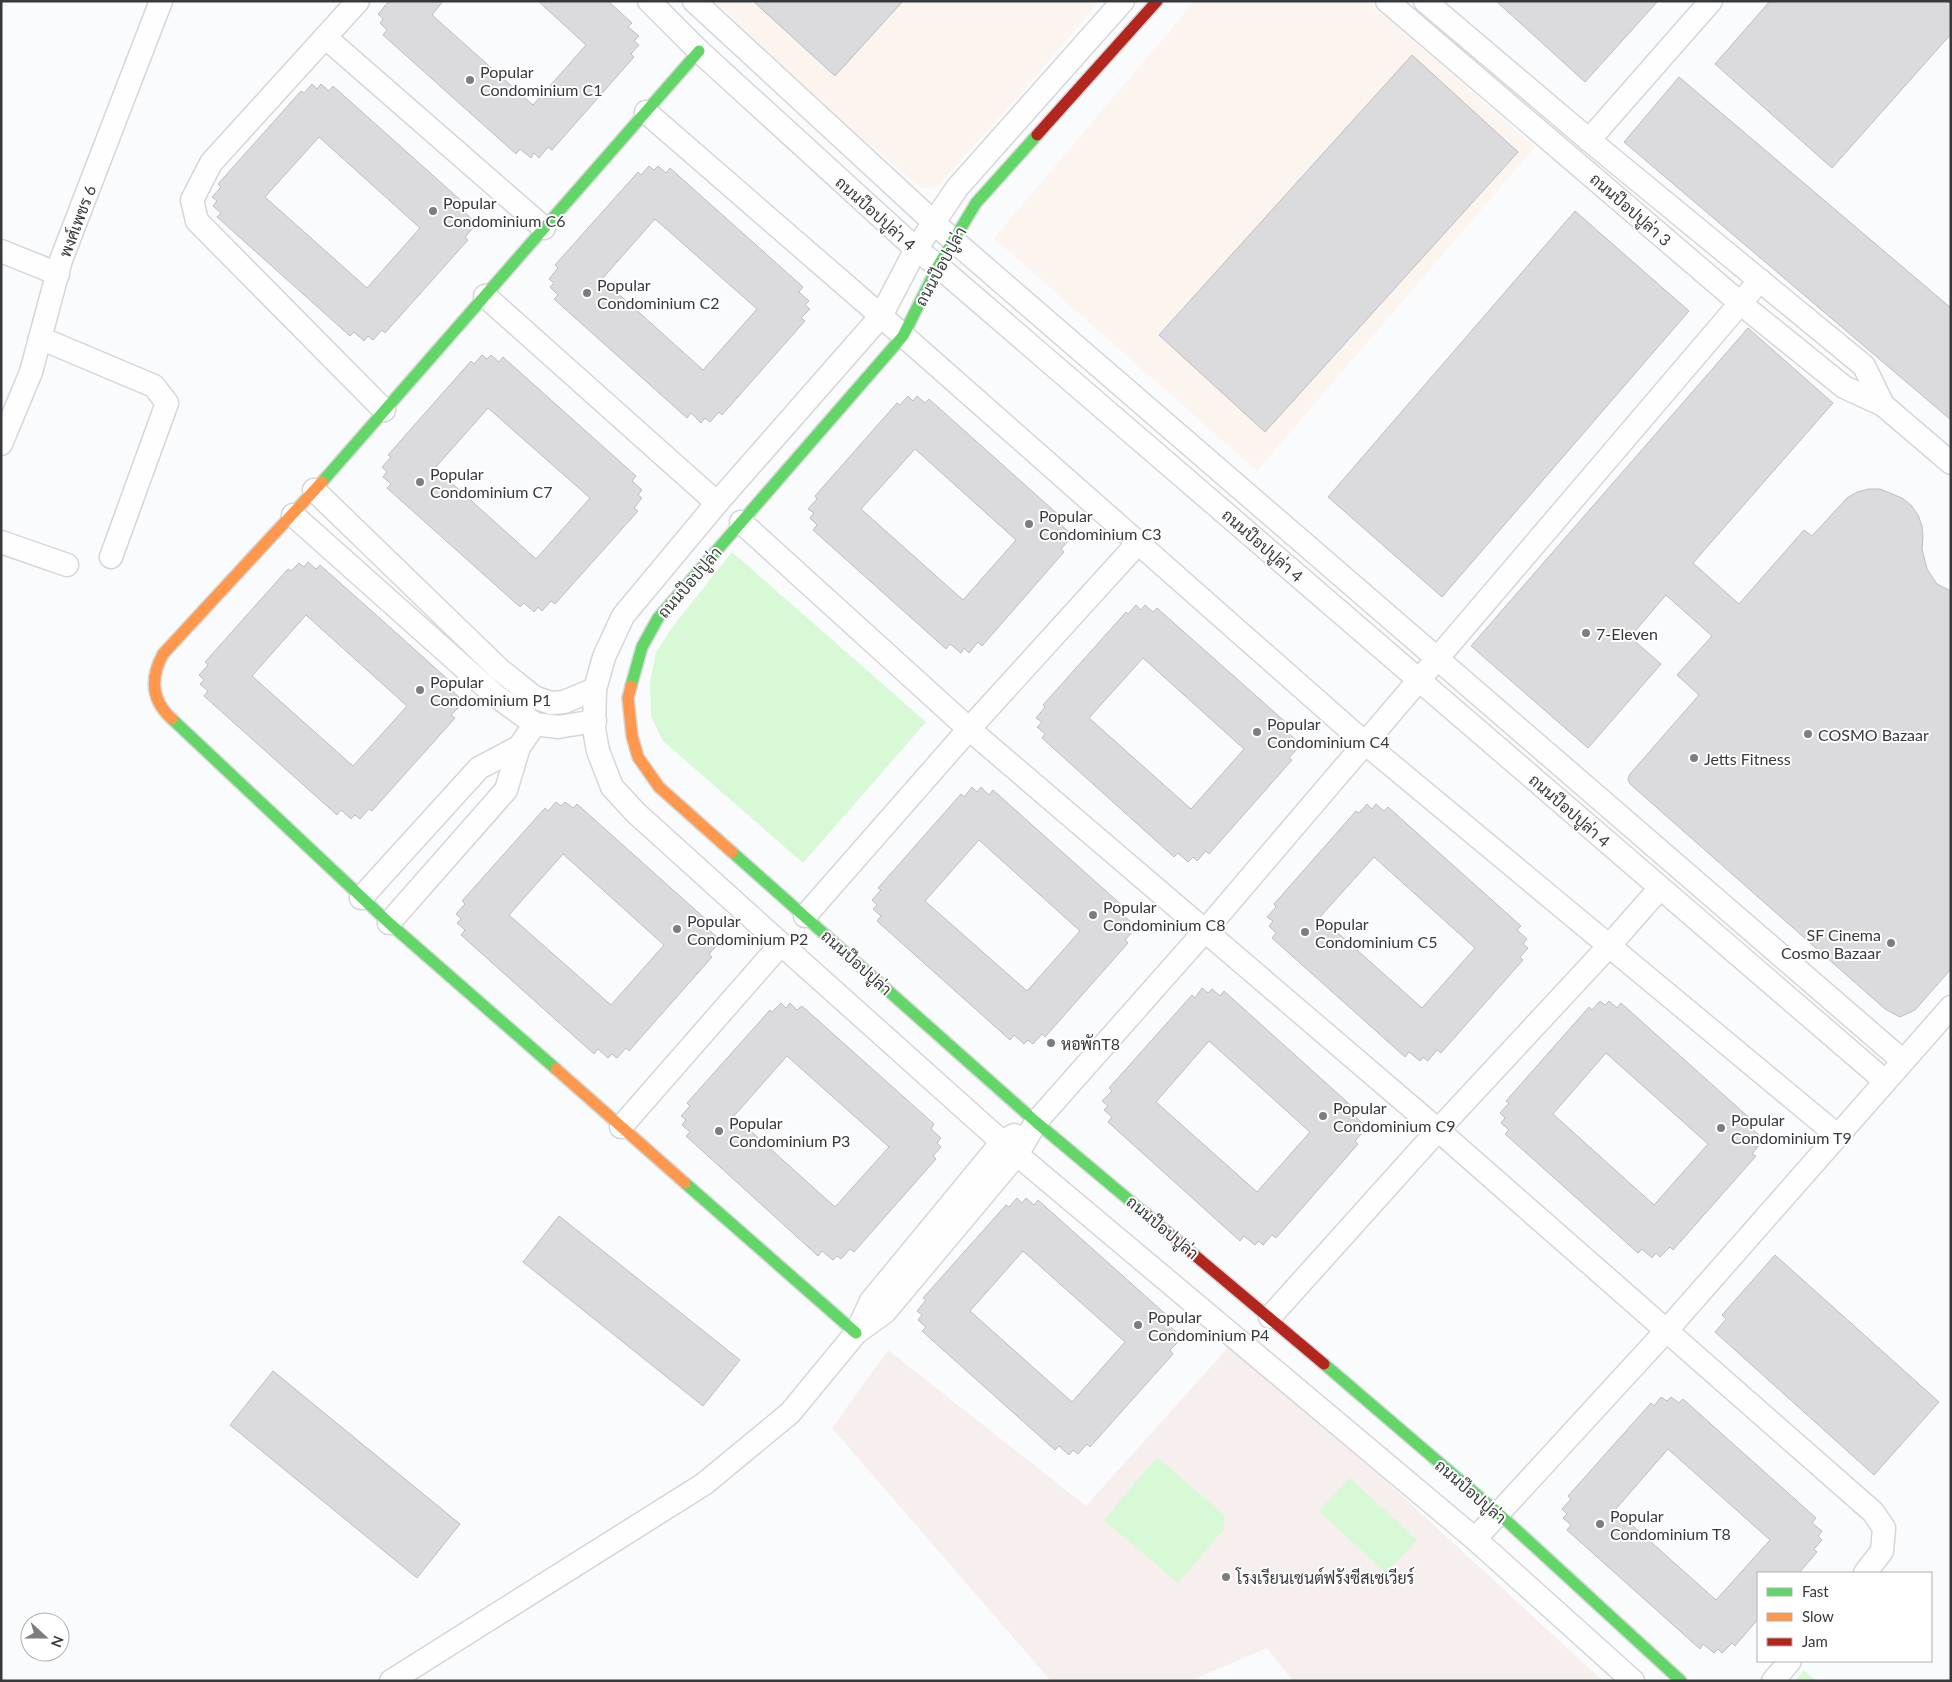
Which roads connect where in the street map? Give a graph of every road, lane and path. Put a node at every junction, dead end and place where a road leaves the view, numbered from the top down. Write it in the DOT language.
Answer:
graph roads {
  1 [pos="162,1"];
  2 [pos="358,1"];
  3 [pos="694,1"];
  4 [pos="1123,1"];
  5 [pos="1157,1"];
  6 [pos="1386,1"];
  7 [pos="1425,1"];
  8 [pos="1711,1"];
  9 [pos="650,2"];
  10 [pos="325,37"];
  11 [pos="699,51"];
  12 [pos="646,112"];
  13 [pos="1589,140"];
  14 [pos="933,222"];
  15 [pos="544,228"];
  16 [pos="953,240"];
  17 [pos="916,249"];
  18 [pos="1,251"];
  19 [pos="938,266"];
  20 [pos="58,274"];
  21 [pos="1760,280"];
  22 [pos="485,296"];
  23 [pos="1740,303"];
  24 [pos="881,316"];
  25 [pos="903,336"];
  26 [pos="40,338"];
  27 [pos="1883,405"];
  28 [pos="384,410"];
  29 [pos="1,444"];
  30 [pos="1951,463"];
  31 [pos="314,490"];
  32 [pos="718,503"];
  33 [pos="1265,510"];
  34 [pos="293,515"];
  35 [pos="741,522"];
  36 [pos="1247,532"];
  37 [pos="1,542"];
  38 [pos="1138,543"];
  39 [pos="111,556"];
  40 [pos="67,566"];
  41 [pos="1437,658"];
  42 [pos="1419,680"];
  43 [pos="596,689"];
  44 [pos="595,720"];
  45 [pos="535,724"];
  46 [pos="969,729"];
  47 [pos="1366,744"];
  48 [pos="520,747"];
  49 [pos="1660,888"];
  50 [pos="361,898"];
  51 [pos="805,916"];
  52 [pos="389,923"];
  53 [pos="1204,932"];
  54 [pos="781,944"];
  55 [pos="1609,946"];
  56 [pos="1951,1007"];
  57 [pos="1903,1061"];
  58 [pos="1885,1081"];
  59 [pos="1036,1122"];
  60 [pos="621,1128"];
  61 [pos="1438,1130"];
  62 [pos="1837,1135"];
  63 [pos="1010,1148"];
  64 [pos="1270,1317"];
  65 [pos="1666,1331"];
  66 [pos="856,1333"];
  67 [pos="1498,1513"];
  68 [pos="1475,1539"];
  69 [pos="1866,1572"];
  70 [pos="1789,1662"];
  71 [pos="391,1681"];
  72 [pos="1633,1681"];
  73 [pos="1681,1681"];
  74 [pos="1773,1681"];
  1 -- 20 [label="street, พงศ์เพชร 6"];
  2 -- 10 [label="street"];
  3 -- 14 [label="street, ถนนป๊อปปูล่า 4"];
  4 -- 14 [label="street, ถนนป๊อปปูล่า"];
  5 -- 16 [label="street, ถนนป๊อปปูล่า"];
  6 -- 23 [label="street, ถนนป๊อปปูล่า 3"];
  7 -- 13 [label="street, ถนนป๊อปปูล่า 3"];
  8 -- 13 [label="street"];
  9 -- 11 [label="street, ถนนป๊อปปูล่า 4"];
  10 -- 15 [label="street"];
  10 -- 28 [label="street"];
  11 -- 12 [label="street"];
  11 -- 17 [label="street, ถนนป๊อปปูล่า 4"];
  12 -- 15 [label="street"];
  12 -- 24 [label="street"];
  13 -- 21 [label="street, ถนนป๊อปปูล่า 3"];
  14 -- 16 [label="street, ถนนป๊อปปูล่า 4"];
  14 -- 17 [label="street, ถนนป๊อปปูล่า"];
  15 -- 22 [label="street"];
  16 -- 19 [label="street, ถนนป๊อปปูล่า"];
  16 -- 33 [label="street, ถนนป๊อปปูล่า 4"];
  17 -- 19 [label="street, ถนนป๊อปปูล่า 4"];
  17 -- 24 [label="street, ถนนป๊อปปูล่า"];
  18 -- 20 [label="street"];
  19 -- 25 [label="street, ถนนป๊อปปูล่า"];
  19 -- 36 [label="street, ถนนป๊อปปูล่า 4"];
  20 -- 26 [label="street, พงศ์เพชร 6"];
  21 -- 23 [label="street"];
  21 -- 27 [label="street, ถนนป๊อปปูล่า 3"];
  22 -- 28 [label="street"];
  22 -- 32 [label="street"];
  23 -- 27 [label="street, ถนนป๊อปปูล่า 3"];
  23 -- 41 [label="street"];
  24 -- 25 [label="street"];
  24 -- 32 [label="street, ถนนป๊อปปูล่า"];
  25 -- 35 [label="street, ถนนป๊อปปูล่า"];
  25 -- 38 [label="street"];
  26 -- 29 [label="street, พงศ์เพชร 6"];
  26 -- 39 [label="street"];
  27 -- 30 [label="street, ถนนป๊อปปูล่า 3"];
  28 -- 31 [label="street"];
  31 -- 34 [label="street"];
  31 -- 43 [label="street"];
  32 -- 43 [label="street, ถนนป๊อปปูล่า"];
  33 -- 36 [label="street"];
  33 -- 41 [label="street, ถนนป๊อปปูล่า 4"];
  34 -- 45 [label="street"];
  34 -- 50 [label="street"];
  35 -- 46 [label="street"];
  35 -- 51 [label="street, ถนนป๊อปปูล่า"];
  36 -- 42 [label="street, ถนนป๊อปปูล่า 4"];
  37 -- 40 [label="street"];
  38 -- 46 [label="street"];
  38 -- 47 [label="street"];
  41 -- 42 [label="street"];
  41 -- 57 [label="street, ถนนป๊อปปูล่า 4"];
  42 -- 47 [label="street"];
  42 -- 49 [label="street, ถนนป๊อปปูล่า 4"];
  43 -- 44 [label="street, ถนนป๊อปปูล่า"];
  44 -- 45 [label="street"];
  44 -- 54 [label="street, ถนนป๊อปปูล่า"];
  45 -- 48 [label="street"];
  46 -- 51 [label="street"];
  46 -- 53 [label="street"];
  47 -- 53 [label="street"];
  47 -- 55 [label="street"];
  48 -- 50 [label="street"];
  48 -- 52 [label="street"];
  49 -- 55 [label="street"];
  49 -- 58 [label="street, ถนนป๊อปปูล่า 4"];
  50 -- 52 [label="street"];
  51 -- 59 [label="street, ถนนป๊อปปูล่า"];
  52 -- 60 [label="street"];
  53 -- 59 [label="street"];
  53 -- 61 [label="street"];
  54 -- 60 [label="street"];
  54 -- 63 [label="street, ถนนป๊อปปูล่า"];
  55 -- 61 [label="street"];
  55 -- 62 [label="street"];
  56 -- 57 [label="street"];
  57 -- 58 [label="street"];
  58 -- 62 [label="street"];
  59 -- 63 [label="street"];
  59 -- 64 [label="street, ถนนป๊อปปูล่า"];
  60 -- 66 [label="street"];
  61 -- 64 [label="street"];
  61 -- 65 [label="street"];
  62 -- 65 [label="street"];
  63 -- 66 [label="street"];
  63 -- 68 [label="street, ถนนป๊อปปูล่า"];
  64 -- 67 [label="street, ถนนป๊อปปูล่า"];
  65 -- 67 [label="street"];
  65 -- 69 [label="street"];
  66 -- 71 [label="street"];
  67 -- 68 [label="street"];
  67 -- 73 [label="street, ถนนป๊อปปูล่า"];
  68 -- 72 [label="street, ถนนป๊อปปูล่า"];
  70 -- 74 [label="street"];
}
